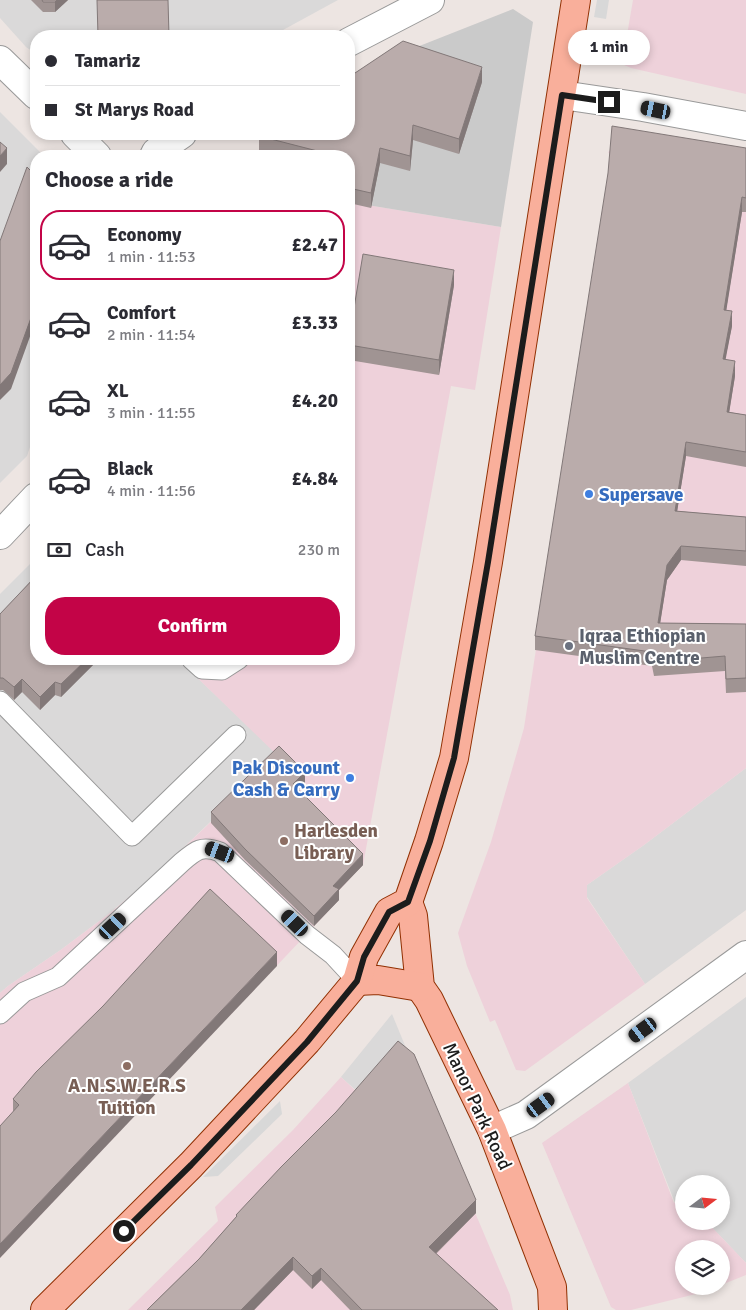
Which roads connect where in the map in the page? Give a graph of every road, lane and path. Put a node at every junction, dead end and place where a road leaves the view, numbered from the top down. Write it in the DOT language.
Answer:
graph roads {
  1 [pos="430,0"];
  2 [pos="576,0"];
  3 [pos="355,39"];
  4 [pos="0,60"];
  5 [pos="30,89"];
  6 [pos="562,95"];
  7 [pos="746,126"];
  8 [pos="81,140"];
  9 [pos="173,140"];
  10 [pos="91,150"];
  11 [pos="159,150"];
  12 [pos="30,503"];
  13 [pos="0,535"];
  14 [pos="198,665"];
  15 [pos="230,665"];
  16 [pos="0,701"];
  17 [pos="236,735"];
  18 [pos="408,902"];
  19 [pos="746,955"];
  20 [pos="357,981"];
  21 [pos="420,987"];
  22 [pos="0,1014"];
  23 [pos="492,1130"];
  24 [pos="44,1310"];
  25 [pos="553,1310"];
  1 -- 3 [label="street"];
  2 -- 6 [label="main road"];
  4 -- 5 [label="street"];
  6 -- 7 [label="street"];
  6 -- 18 [label="main road"];
  8 -- 10 [label="street"];
  9 -- 11 [label="street"];
  12 -- 13 [label="street"];
  14 -- 15 [label="lane"];
  16 -- 17 [label="lane"];
  18 -- 20 [label="main road"];
  18 -- 21 [label="main road, Manor Park Road"];
  19 -- 23 [label="street"];
  20 -- 21 [label="main road"];
  20 -- 22 [label="lane"];
  20 -- 24 [label="main road"];
  21 -- 23 [label="main road, Manor Park Road"];
  23 -- 25 [label="main road, Manor Park Road"];
}
